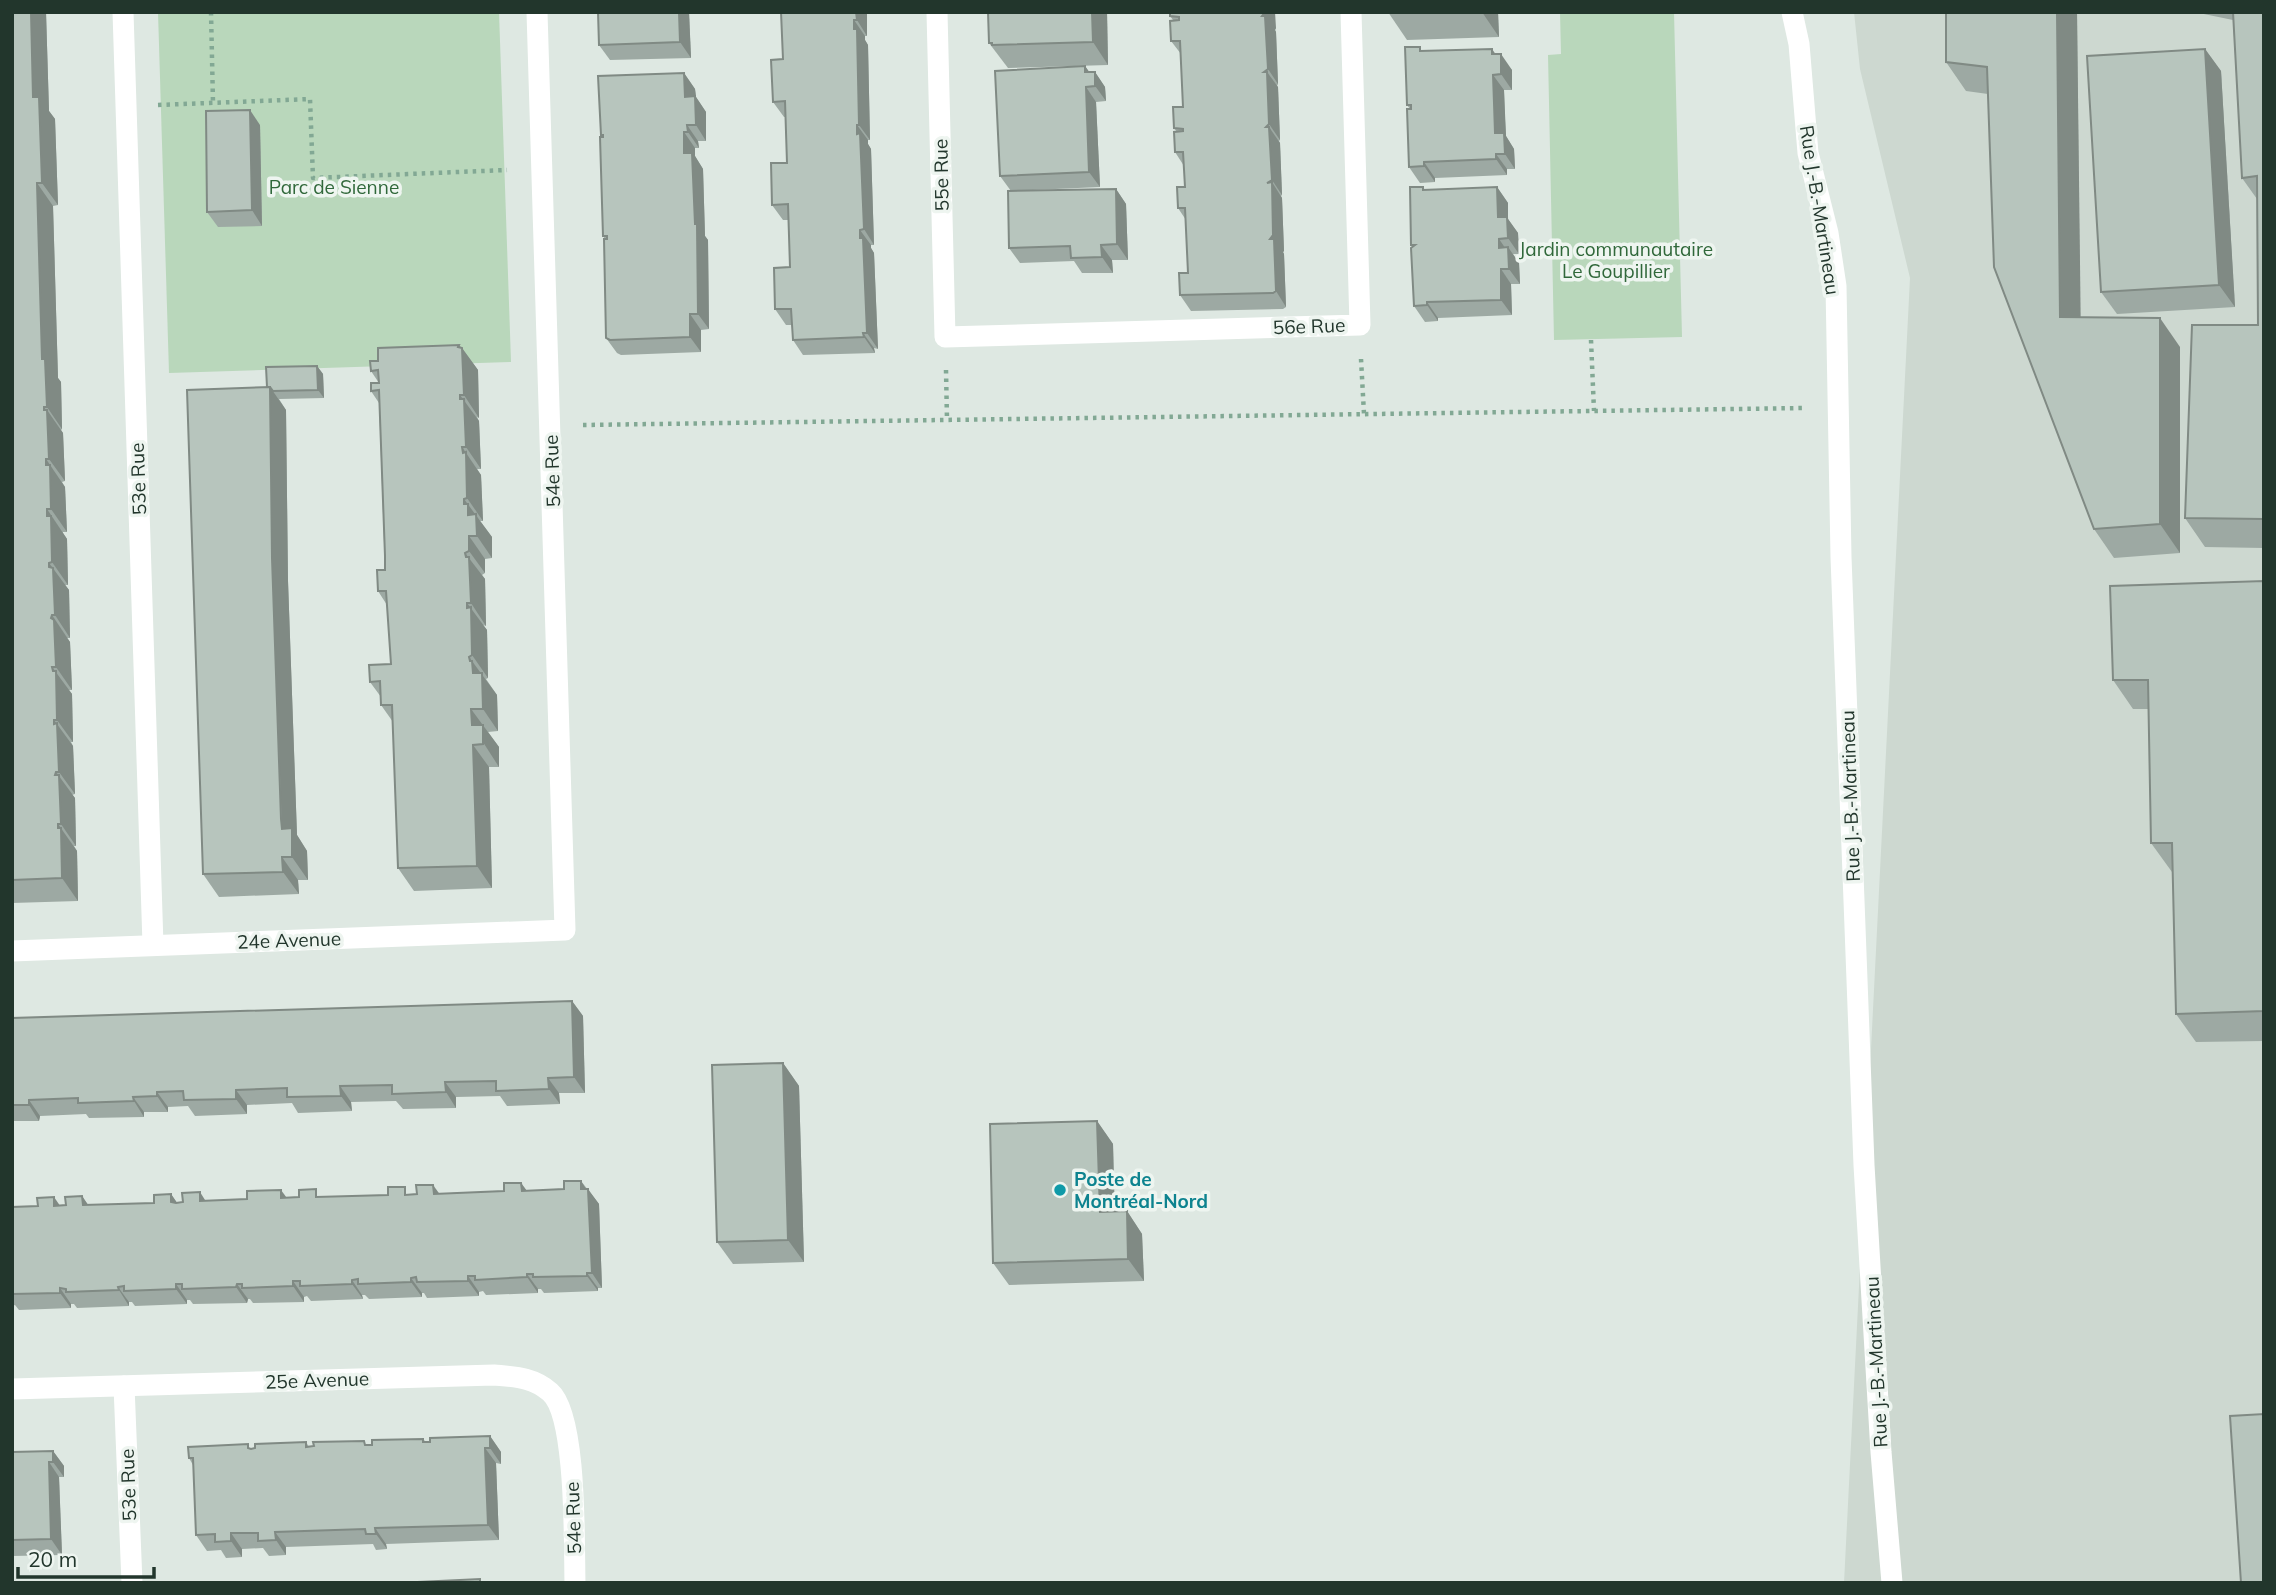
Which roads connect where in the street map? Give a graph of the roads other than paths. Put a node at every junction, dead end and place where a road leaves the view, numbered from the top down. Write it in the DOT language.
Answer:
graph roads {
  1 [pos="123,12"];
  2 [pos="537,12"];
  3 [pos="937,12"];
  4 [pos="1351,12"];
  5 [pos="1792,12"];
  6 [pos="945,337"];
  7 [pos="565,930"];
  8 [pos="153,945"];
  9 [pos="12,951"];
  10 [pos="124,1387"];
  11 [pos="12,1390"];
  12 [pos="571,1454"];
  13 [pos="132,1583"];
  14 [pos="575,1583"];
  15 [pos="1892,1583"];
  1 -- 8 [label="street, 53e Rue"];
  2 -- 7 [label="street, 54e Rue"];
  3 -- 6 [label="street, 55e Rue"];
  4 -- 6 [label="street, 56e Rue"];
  5 -- 15 [label="street, Rue J.-B.-Martineau"];
  7 -- 8 [label="street, 24e Avenue"];
  8 -- 9 [label="street, 24e Avenue"];
  10 -- 11 [label="street, 25e Avenue"];
  10 -- 12 [label="street, 25e Avenue"];
  10 -- 13 [label="street, 53e Rue"];
  12 -- 14 [label="street, 54e Rue"];
}
